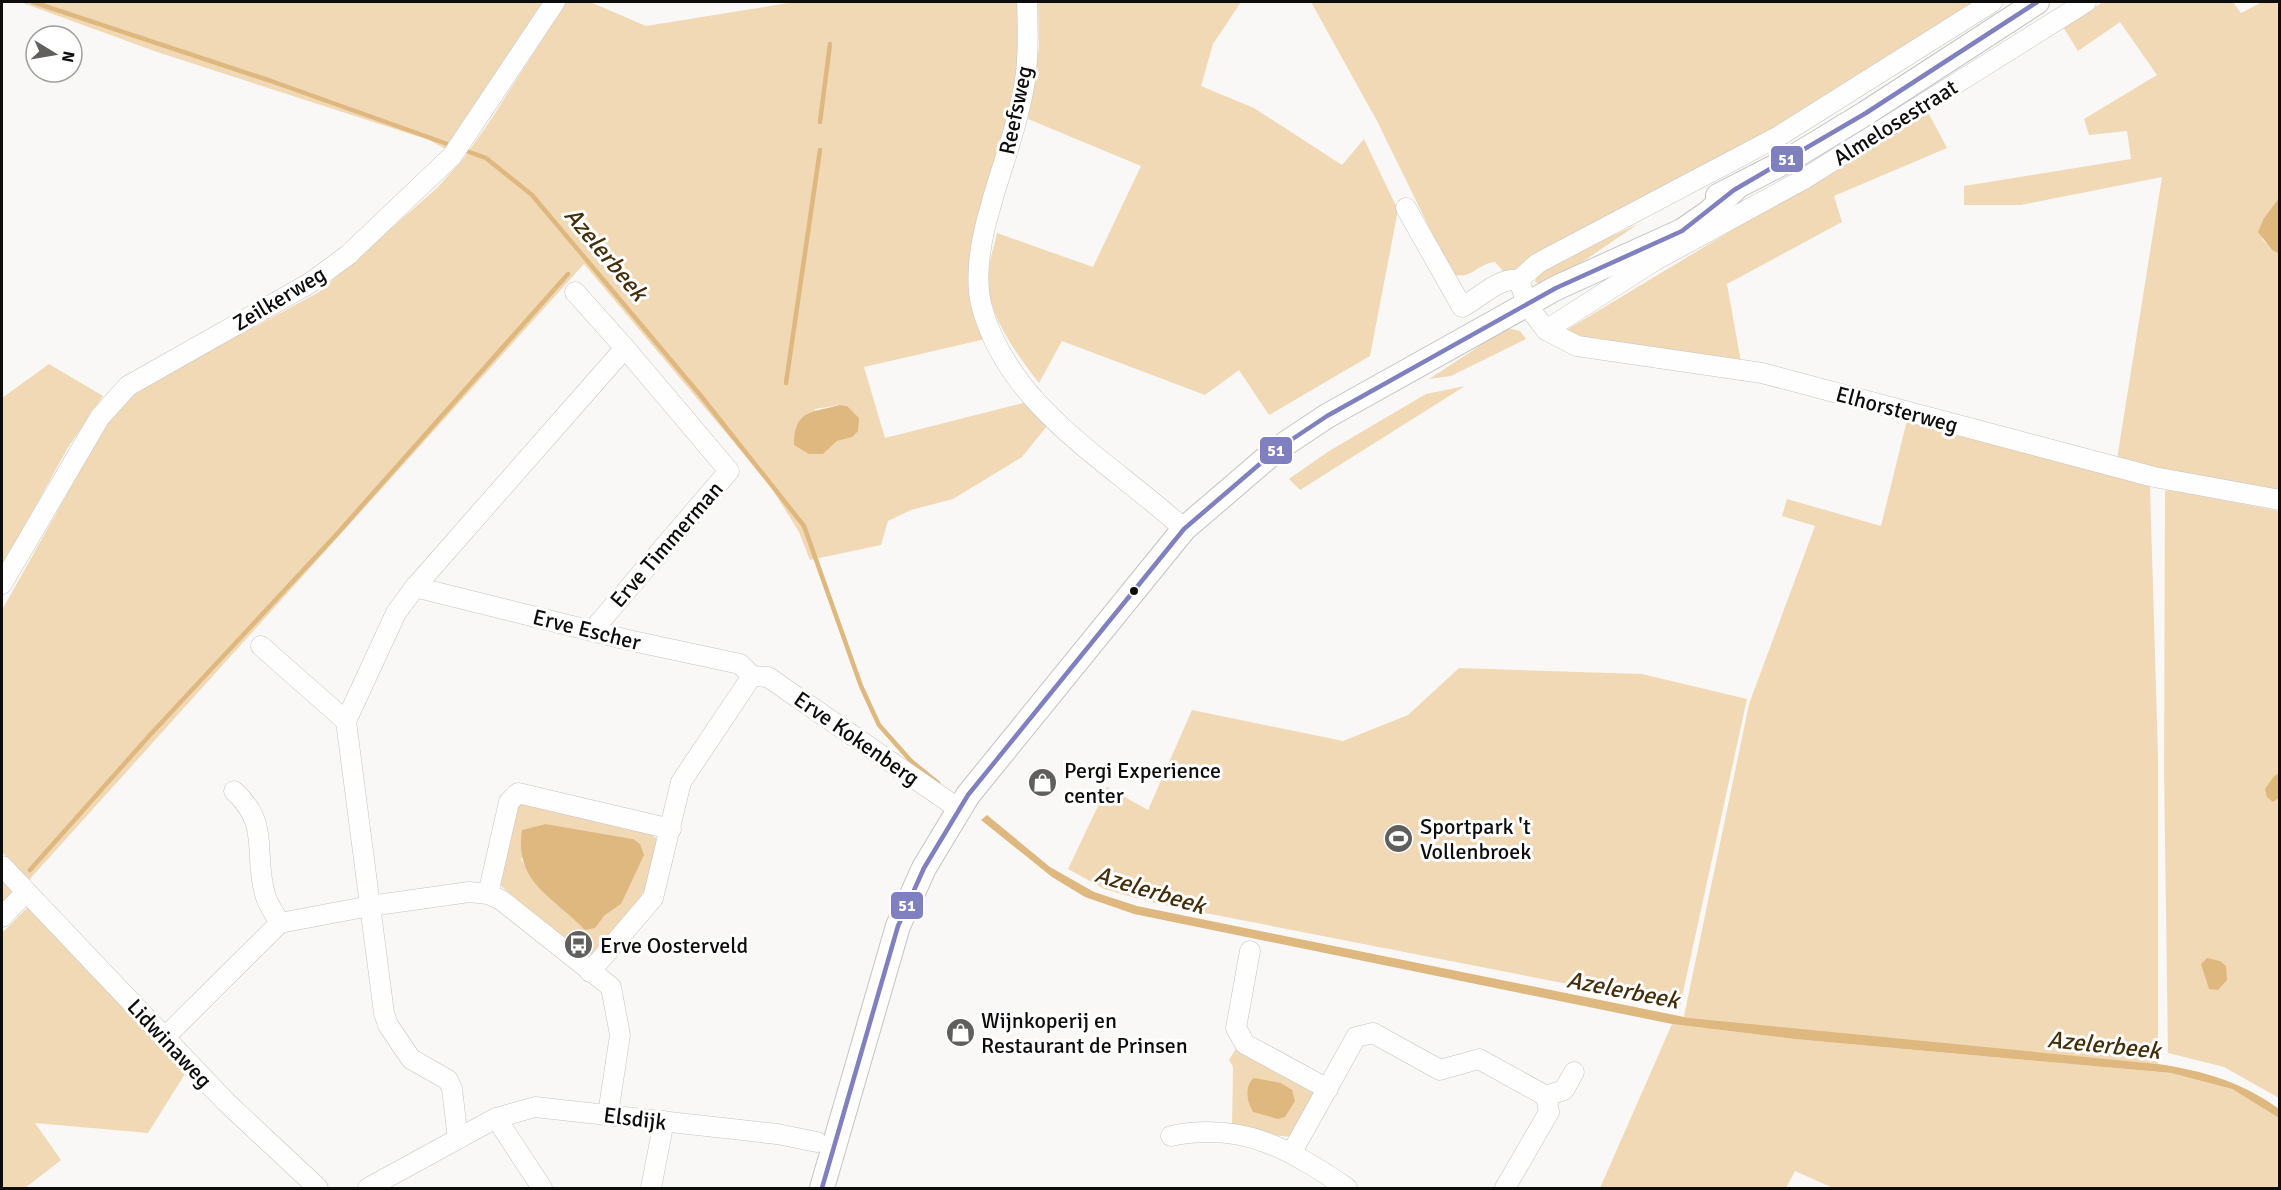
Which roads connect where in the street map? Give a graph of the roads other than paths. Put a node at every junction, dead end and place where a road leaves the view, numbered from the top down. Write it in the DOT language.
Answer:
graph roads {
  1 [pos="555,2"];
  2 [pos="1027,2"];
  3 [pos="1992,2"];
  4 [pos="2037,2"];
  5 [pos="2086,2"];
  6 [pos="1406,208"];
  7 [pos="1519,280"];
  8 [pos="575,292"];
  9 [pos="1527,305"];
  10 [pos="1546,330"];
  11 [pos="625,348"];
  12 [pos="2280,500"];
  13 [pos="1184,529"];
  14 [pos="2,584"];
  15 [pos="415,587"];
  16 [pos="592,631"];
  17 [pos="261,646"];
  18 [pos="752,676"];
  19 [pos="346,721"];
  20 [pos="234,791"];
  21 [pos="959,809"];
  22 [pos="671,829"];
  23 [pos="2,866"];
  24 [pos="27,892"];
  25 [pos="488,894"];
  26 [pos="370,906"];
  27 [pos="2,917"];
  28 [pos="280,923"];
  29 [pos="1250,951"];
  30 [pos="590,972"];
  31 [pos="165,1038"];
  32 [pos="1574,1072"];
  33 [pos="1328,1089"];
  34 [pos="1546,1096"];
  35 [pos="608,1114"];
  36 [pos="496,1118"];
  37 [pos="664,1121"];
  38 [pos="1171,1136"];
  39 [pos="458,1139"];
  40 [pos="817,1142"];
  41 [pos="1292,1152"];
  42 [pos="318,1188"];
  43 [pos="368,1188"];
  44 [pos="542,1188"];
  45 [pos="651,1188"];
  46 [pos="822,1188"];
  47 [pos="1347,1188"];
  48 [pos="1505,1188"];
  1 -- 14 [label="street, Zeilkerweg"];
  2 -- 13 [label="street, Reefsweg"];
  3 -- 7 [label="street"];
  4 -- 9 [label="main road, Almelosestraat"];
  5 -- 10 [label="street, Almelosestraat"];
  6 -- 7 [label="street"];
  7 -- 9 [label="street, Elhorsterweg"];
  8 -- 11 [label="street, Erve Timmerman"];
  9 -- 10 [label="street, Elhorsterweg"];
  9 -- 13 [label="main road, Almelosestraat"];
  10 -- 12 [label="street, Elhorsterweg"];
  11 -- 15 [label="street"];
  11 -- 16 [label="street, Erve Timmerman"];
  13 -- 21 [label="main road, Almelosestraat"];
  15 -- 16 [label="street, Erve Escher"];
  15 -- 19 [label="street"];
  16 -- 18 [label="street, Erve Escher"];
  17 -- 19 [label="street"];
  18 -- 21 [label="street, Erve Kokenberg"];
  18 -- 22 [label="street"];
  19 -- 26 [label="street"];
  20 -- 28 [label="street"];
  21 -- 46 [label="main road, Almelosestraat"];
  22 -- 25 [label="street"];
  22 -- 30 [label="street"];
  23 -- 24 [label="street, Lidwinaweg"];
  24 -- 27 [label="street"];
  24 -- 31 [label="street, Lidwinaweg"];
  25 -- 26 [label="street"];
  25 -- 30 [label="street"];
  26 -- 28 [label="street"];
  26 -- 39 [label="street"];
  28 -- 31 [label="street"];
  29 -- 33 [label="street"];
  30 -- 35 [label="street"];
  31 -- 42 [label="street, Lidwinaweg"];
  32 -- 34 [label="street"];
  33 -- 34 [label="street"];
  33 -- 41 [label="street"];
  34 -- 48 [label="street"];
  35 -- 36 [label="street, Elsdijk"];
  35 -- 37 [label="street, Elsdijk"];
  36 -- 39 [label="street, Elsdijk"];
  36 -- 44 [label="street"];
  37 -- 40 [label="street, Elsdijk"];
  37 -- 45 [label="street"];
  38 -- 41 [label="street"];
  39 -- 43 [label="street, Elsdijk"];
  41 -- 47 [label="street"];
}
